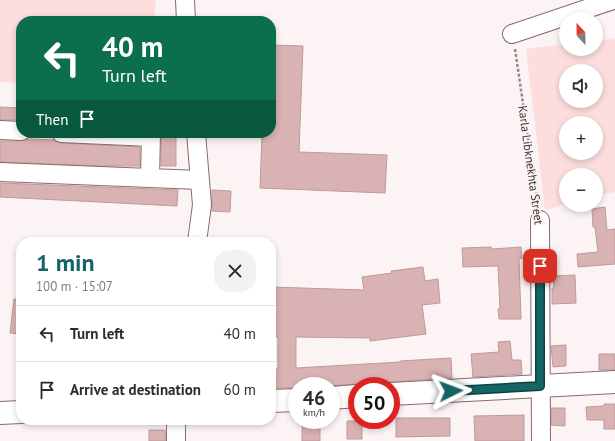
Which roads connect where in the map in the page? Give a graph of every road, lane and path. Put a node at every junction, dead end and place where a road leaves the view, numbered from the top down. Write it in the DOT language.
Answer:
graph roads {
  1 [pos="185,0"];
  2 [pos="613,0"];
  3 [pos="186,16"];
  4 [pos="512,34"];
  5 [pos="0,130"];
  6 [pos="16,131"];
  7 [pos="151,138"];
  8 [pos="196,138"];
  9 [pos="0,172"];
  10 [pos="150,178"];
  11 [pos="200,180"];
  12 [pos="540,220"];
  13 [pos="198,237"];
  14 [pos="615,382"];
  15 [pos="540,386"];
  16 [pos="400,394"];
  17 [pos="288,400"];
  18 [pos="276,401"];
  19 [pos="16,412"];
  20 [pos="0,413"];
  21 [pos="176,425"];
  22 [pos="176,441"];
  23 [pos="541,441"];
  1 -- 3 [label="street"];
  2 -- 4 [label="street"];
  4 -- 12 [label="path, Karla Libknekhta Street"];
  5 -- 6 [label="street"];
  7 -- 10 [label="street"];
  8 -- 11 [label="street"];
  9 -- 10 [label="street"];
  10 -- 11 [label="street"];
  11 -- 13 [label="street"];
  12 -- 15 [label="street, Karla Libknekhta Street"];
  14 -- 15 [label="main road"];
  15 -- 16 [label="main road"];
  15 -- 23 [label="street, Karla Libknekhta Street"];
  17 -- 18 [label="main road"];
  19 -- 20 [label="main road"];
  21 -- 22 [label="street"];
}
